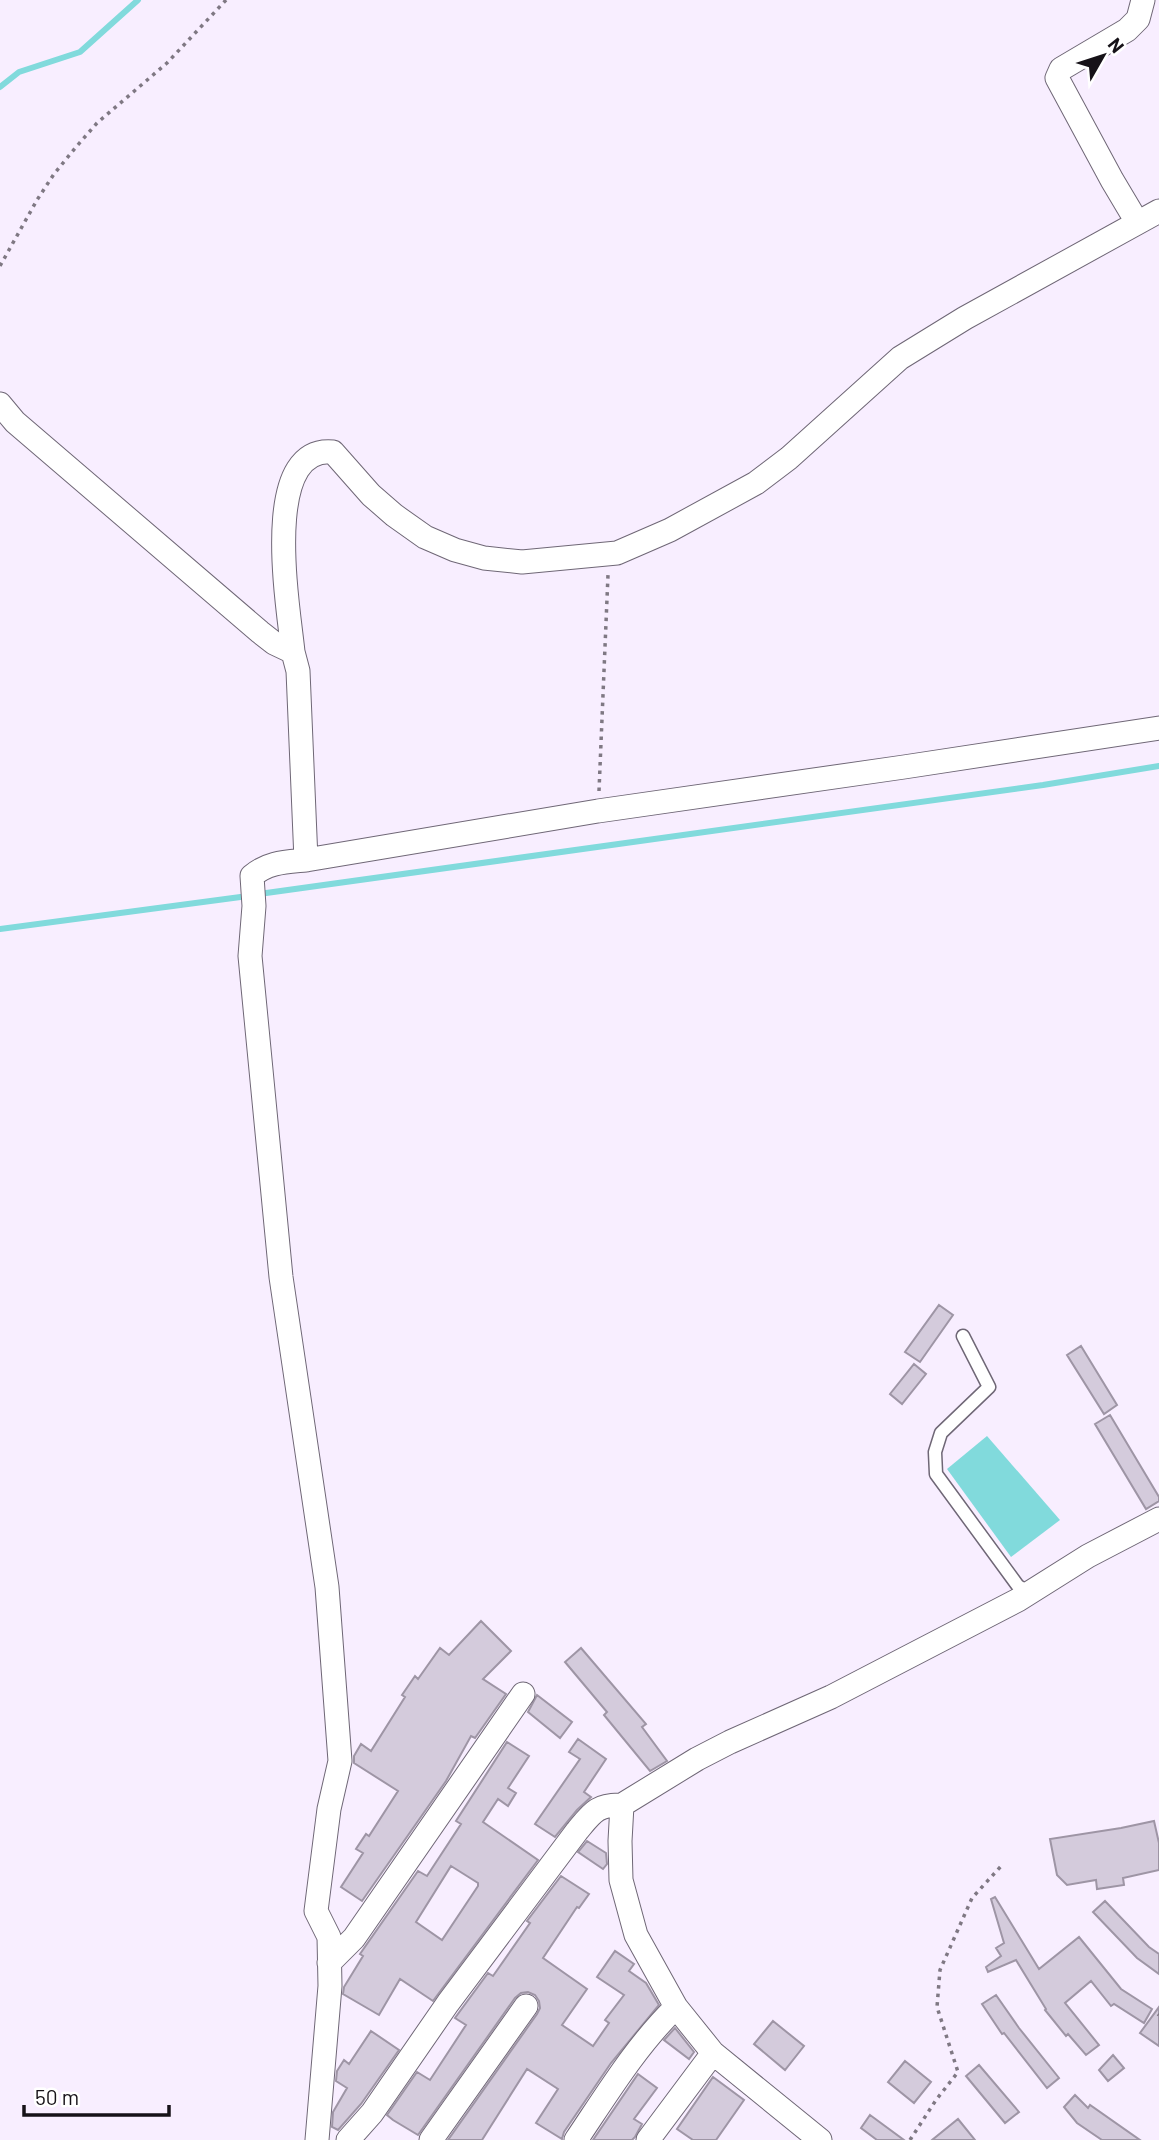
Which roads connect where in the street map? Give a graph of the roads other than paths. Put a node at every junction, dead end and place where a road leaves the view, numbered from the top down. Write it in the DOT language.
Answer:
graph roads {
  1 [pos="1143,0"];
  2 [pos="1159,211"];
  3 [pos="1137,222"];
  4 [pos="0,404"];
  5 [pos="293,652"];
  6 [pos="1159,727"];
  7 [pos="306,860"];
  8 [pos="963,1336"];
  9 [pos="1159,1519"];
  10 [pos="1030,1592"];
  11 [pos="523,1693"];
  12 [pos="622,1805"];
  13 [pos="329,1963"];
  14 [pos="526,2006"];
  15 [pos="676,2007"];
  16 [pos="713,2053"];
  17 [pos="317,2140"];
  18 [pos="348,2140"];
  19 [pos="431,2140"];
  20 [pos="576,2140"];
  21 [pos="649,2140"];
  22 [pos="820,2140"];
  1 -- 3 [label="street"];
  2 -- 3 [label="street"];
  3 -- 5 [label="street"];
  4 -- 5 [label="street"];
  5 -- 7 [label="street"];
  6 -- 7 [label="street"];
  7 -- 13 [label="street"];
  8 -- 10 [label="lane"];
  9 -- 10 [label="street"];
  10 -- 12 [label="street"];
  11 -- 13 [label="street"];
  12 -- 15 [label="street"];
  12 -- 18 [label="street"];
  13 -- 17 [label="street"];
  14 -- 19 [label="street"];
  15 -- 16 [label="street"];
  15 -- 20 [label="street"];
  16 -- 21 [label="street"];
  16 -- 22 [label="street"];
}
